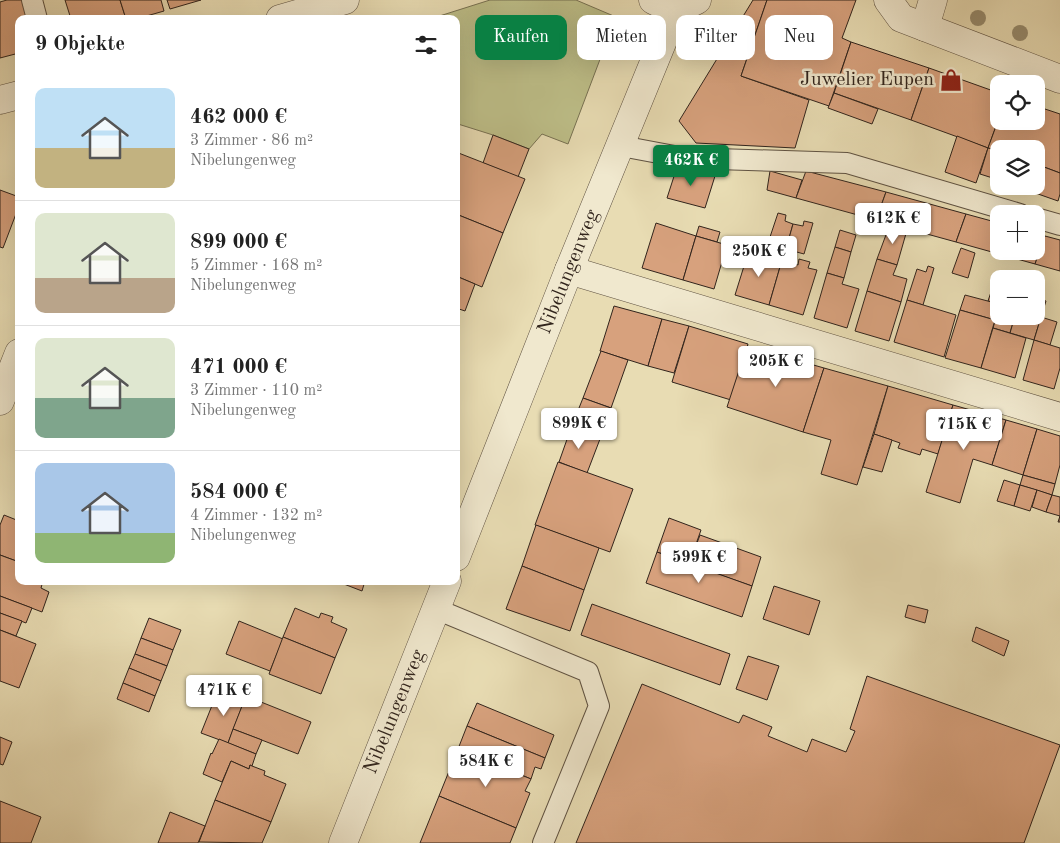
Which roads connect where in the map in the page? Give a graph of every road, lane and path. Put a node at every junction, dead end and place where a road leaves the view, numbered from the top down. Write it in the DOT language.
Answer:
graph roads {
  1 [pos="32,0"];
  2 [pos="345,0"];
  3 [pos="888,0"];
  4 [pos="933,0"];
  5 [pos="674,3"];
  6 [pos="36,15"];
  7 [pos="294,15"];
  8 [pos="925,28"];
  9 [pos="1060,79"];
  10 [pos="15,96"];
  11 [pos="0,100"];
  12 [pos="621,146"];
  13 [pos="990,205"];
  14 [pos="1045,221"];
  15 [pos="1060,225"];
  16 [pos="569,270"];
  17 [pos="15,363"];
  18 [pos="0,401"];
  19 [pos="1060,418"];
  20 [pos="460,547"];
  21 [pos="445,585"];
  22 [pos="436,609"];
  23 [pos="344,843"];
  24 [pos="544,843"];
  1 -- 6 [label="lane"];
  2 -- 7 [label="street"];
  3 -- 8 [label="street"];
  4 -- 8 [label="street"];
  5 -- 12 [label="street, Nibelungenweg"];
  8 -- 9 [label="street"];
  10 -- 11 [label="street"];
  12 -- 13 [label="lane"];
  12 -- 16 [label="street, Nibelungenweg"];
  14 -- 15 [label="lane"];
  16 -- 19 [label="street"];
  16 -- 20 [label="street, Nibelungenweg"];
  17 -- 18 [label="street"];
  21 -- 22 [label="street, Nibelungenweg"];
  22 -- 23 [label="street, Nibelungenweg"];
  22 -- 24 [label="lane"];
}
